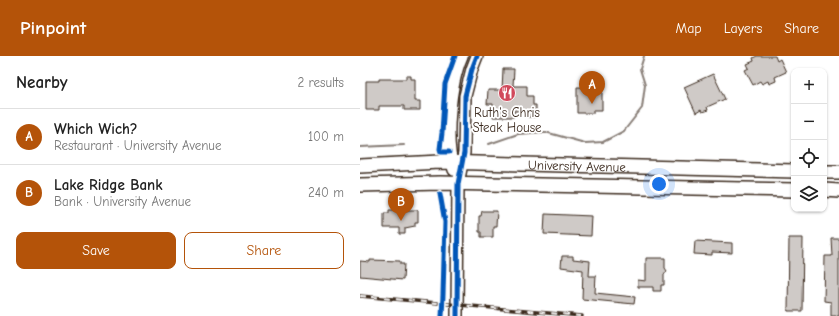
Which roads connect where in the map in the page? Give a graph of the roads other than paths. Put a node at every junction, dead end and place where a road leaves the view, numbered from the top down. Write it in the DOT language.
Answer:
graph roads {
  1 [pos="462,56"];
  2 [pos="477,56"];
  3 [pos="457,163"];
  4 [pos="360,166"];
  5 [pos="791,171"];
  6 [pos="827,172"];
  7 [pos="839,172"];
  8 [pos="458,184"];
  9 [pos="360,186"];
  10 [pos="791,190"];
  11 [pos="827,190"];
  12 [pos="839,191"];
  13 [pos="457,316"];
  1 -- 3 [label="street"];
  2 -- 3 [label="street"];
  3 -- 4 [label="main road, University Avenue"];
  3 -- 5 [label="main road, University Avenue"];
  3 -- 8 [label="street"];
  6 -- 7 [label="main road"];
  8 -- 9 [label="main road, University Avenue"];
  8 -- 10 [label="main road, University Avenue"];
  8 -- 13 [label="street"];
  11 -- 12 [label="main road"];
}
